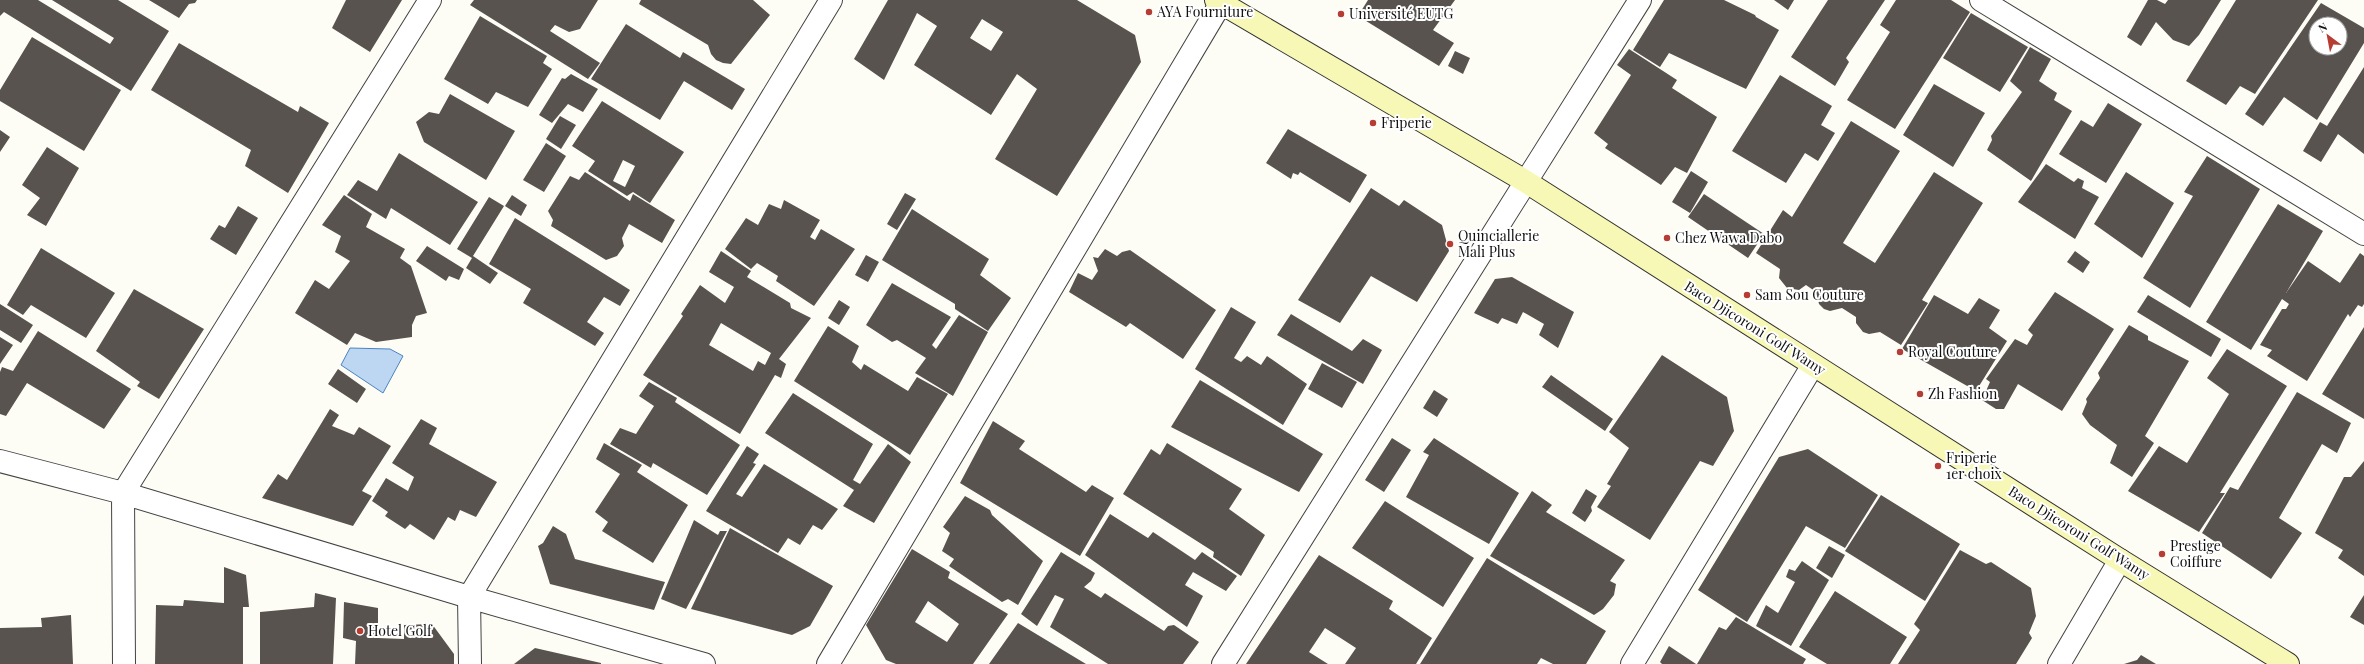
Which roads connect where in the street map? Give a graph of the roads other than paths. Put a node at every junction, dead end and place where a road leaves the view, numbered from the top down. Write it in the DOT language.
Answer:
graph roads {
  1 [pos="430,0"];
  2 [pos="831,0"];
  3 [pos="1640,0"];
  4 [pos="1981,0"];
  5 [pos="1219,2"];
  6 [pos="1525,181"];
  7 [pos="2364,234"];
  8 [pos="1814,365"];
  9 [pos="0,461"];
  10 [pos="123,493"];
  11 [pos="2120,560"];
  12 [pos="469,597"];
  13 [pos="124,664"];
  14 [pos="470,664"];
  15 [pos="704,664"];
  16 [pos="828,664"];
  17 [pos="1223,664"];
  18 [pos="1632,664"];
  19 [pos="2059,664"];
  20 [pos="2288,664"];
  1 -- 10 [label="street"];
  2 -- 12 [label="street"];
  3 -- 6 [label="street"];
  4 -- 7 [label="street"];
  5 -- 6 [label="street, Baco Djicoroni Golf Wamy"];
  5 -- 16 [label="street"];
  6 -- 8 [label="street, Baco Djicoroni Golf Wamy"];
  6 -- 17 [label="street"];
  8 -- 11 [label="street, Baco Djicoroni Golf Wamy"];
  8 -- 18 [label="street"];
  9 -- 10 [label="street"];
  10 -- 12 [label="street"];
  10 -- 13 [label="street"];
  11 -- 19 [label="street"];
  11 -- 20 [label="street, Baco Djicoroni Golf Wamy"];
  12 -- 14 [label="street"];
  12 -- 15 [label="street"];
}
